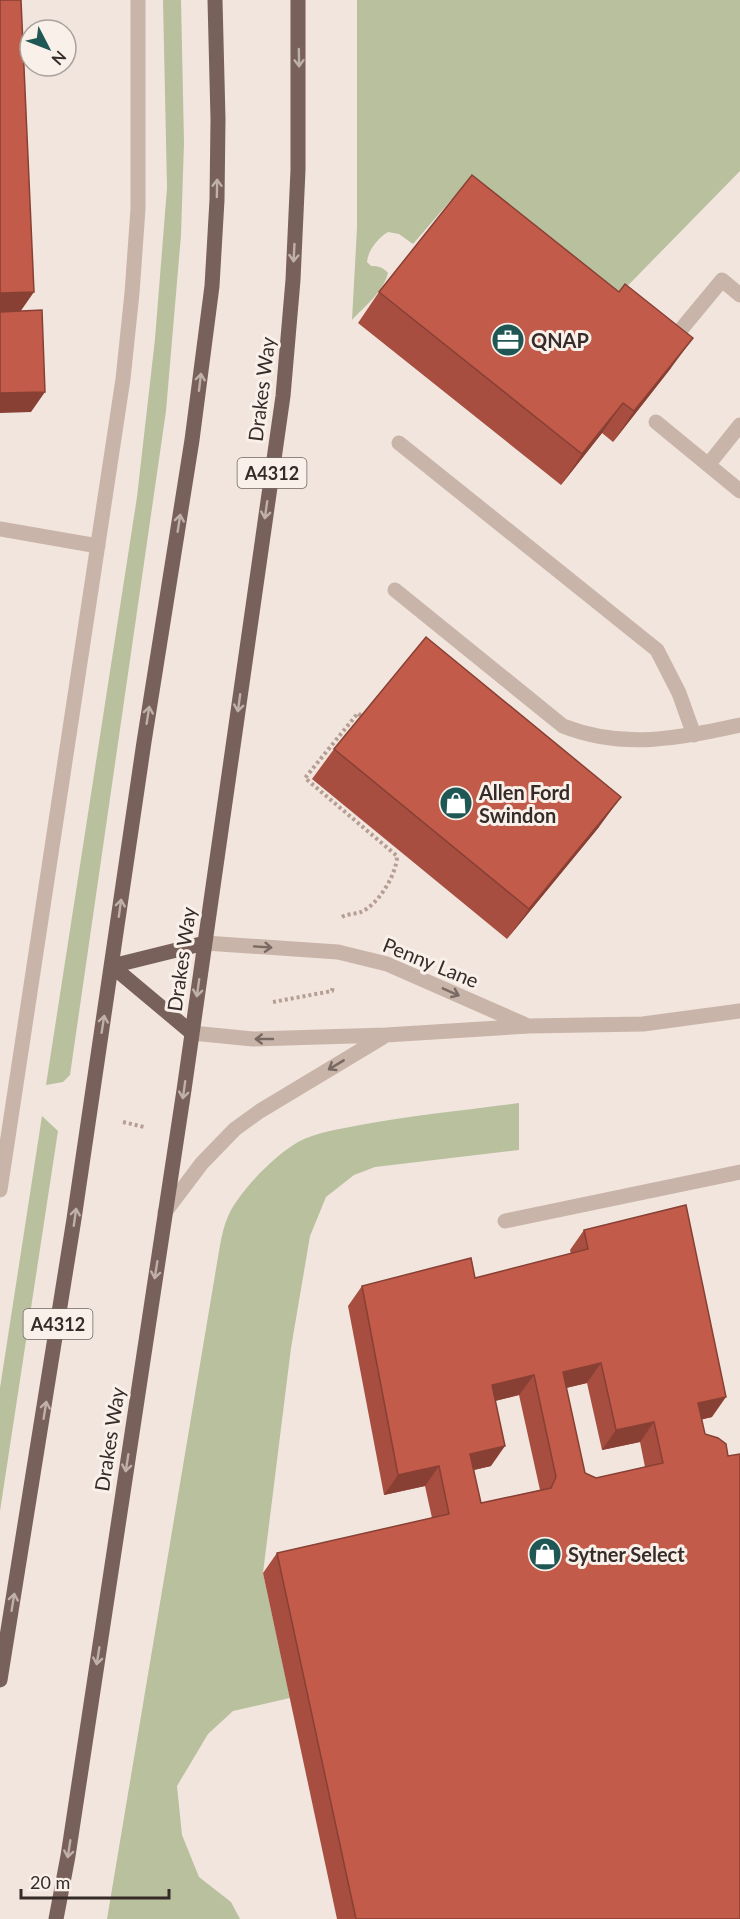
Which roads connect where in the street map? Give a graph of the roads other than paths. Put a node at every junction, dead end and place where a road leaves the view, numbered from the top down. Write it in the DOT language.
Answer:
graph roads {
  1 [pos="138,0"];
  2 [pos="215,0"];
  3 [pos="298,0"];
  4 [pos="740,295"];
  5 [pos="674,338"];
  6 [pos="656,422"];
  7 [pos="740,425"];
  8 [pos="399,443"];
  9 [pos="708,465"];
  10 [pos="740,491"];
  11 [pos="0,529"];
  12 [pos="98,546"];
  13 [pos="395,590"];
  14 [pos="740,725"];
  15 [pos="694,735"];
  16 [pos="205,943"];
  17 [pos="112,966"];
  18 [pos="740,1011"];
  19 [pos="529,1026"];
  20 [pos="192,1033"];
  21 [pos="386,1035"];
  22 [pos="740,1172"];
  23 [pos="0,1190"];
  24 [pos="165,1212"];
  25 [pos="505,1221"];
  26 [pos="0,1680"];
  27 [pos="56,1919"];
  1 -- 12 [label="street"];
  17 -- 2 [label="main road, A4312, one-way"];
  3 -- 16 [label="main road, Drakes Way / A4312, one-way"];
  4 -- 5 [label="street"];
  6 -- 9 [label="street"];
  7 -- 9 [label="street"];
  8 -- 15 [label="street"];
  9 -- 10 [label="street"];
  11 -- 12 [label="street"];
  12 -- 23 [label="street"];
  13 -- 15 [label="street"];
  14 -- 15 [label="street"];
  16 -- 17 [label="main road"];
  16 -- 19 [label="street, Penny Lane, one-way"];
  16 -- 20 [label="main road, Drakes Way / A4312, one-way"];
  17 -- 20 [label="main road"];
  26 -- 17 [label="main road, A4312, one-way"];
  18 -- 19 [label="street, Penny Lane"];
  19 -- 21 [label="street, Penny Lane"];
  21 -- 20 [label="street, Penny Lane, one-way"];
  20 -- 24 [label="main road, Drakes Way / A4312, one-way"];
  21 -- 24 [label="street, Penny Lane, one-way"];
  22 -- 25 [label="street"];
  24 -- 27 [label="main road, Drakes Way / A4312, one-way"];
}
